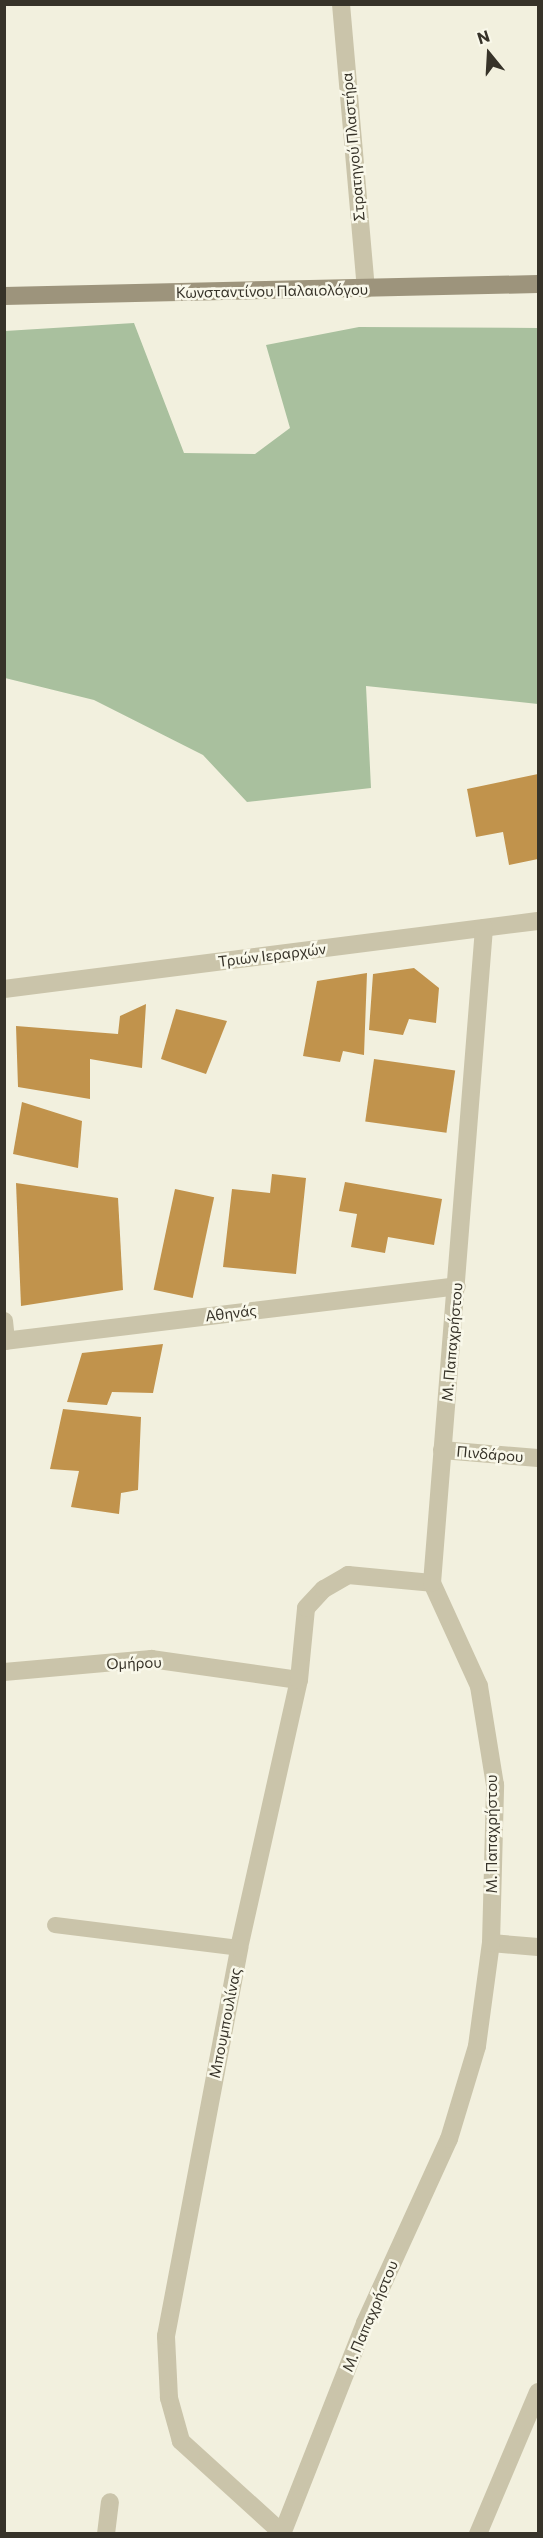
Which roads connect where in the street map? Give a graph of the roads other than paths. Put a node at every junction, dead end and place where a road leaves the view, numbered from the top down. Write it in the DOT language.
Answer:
graph roads {
  1 [pos="340,4"];
  2 [pos="538,284"];
  3 [pos="366,289"];
  4 [pos="4,296"];
  5 [pos="538,921"];
  6 [pos="484,928"];
  7 [pos="4,989"];
  8 [pos="457,1286"];
  9 [pos="4,1321"];
  10 [pos="5,1341"];
  11 [pos="442,1450"];
  12 [pos="538,1458"];
  13 [pos="432,1583"];
  14 [pos="4,1672"];
  15 [pos="299,1680"];
  16 [pos="55,1925"];
  17 [pos="491,1943"];
  18 [pos="538,1947"];
  19 [pos="239,1948"];
  20 [pos="538,2392"];
  21 [pos="110,2502"];
  22 [pos="282,2533"];
  23 [pos="105,2534"];
  24 [pos="478,2534"];
  1 -- 3 [label="street, Στρατηγού Πλαστήρα"];
  2 -- 3 [label="street, Κωνσταντίνου Παλαιολόγου"];
  3 -- 4 [label="street, Κωνσταντίνου Παλαιολόγου"];
  5 -- 6 [label="street, Τριών Ιεραρχών"];
  6 -- 7 [label="street, Τριών Ιεραρχών"];
  6 -- 8 [label="street, Μ. Παπαχρήστου"];
  8 -- 10 [label="street, Αθηνάς"];
  8 -- 11 [label="street, Μ. Παπαχρήστου"];
  9 -- 10 [label="street"];
  11 -- 12 [label="street, Πινδάρου"];
  11 -- 13 [label="street, Μ. Παπαχρήστου"];
  13 -- 15 [label="street, Μπουμπουλίνας"];
  13 -- 17 [label="street, Μ. Παπαχρήστου"];
  14 -- 15 [label="street, Ομήρου"];
  15 -- 19 [label="street, Μπουμπουλίνας"];
  16 -- 19 [label="lane"];
  17 -- 18 [label="street"];
  17 -- 22 [label="street, Μ. Παπαχρήστου"];
  19 -- 22 [label="street, Μπουμπουλίνας"];
  20 -- 24 [label="street"];
  21 -- 23 [label="street"];
}
